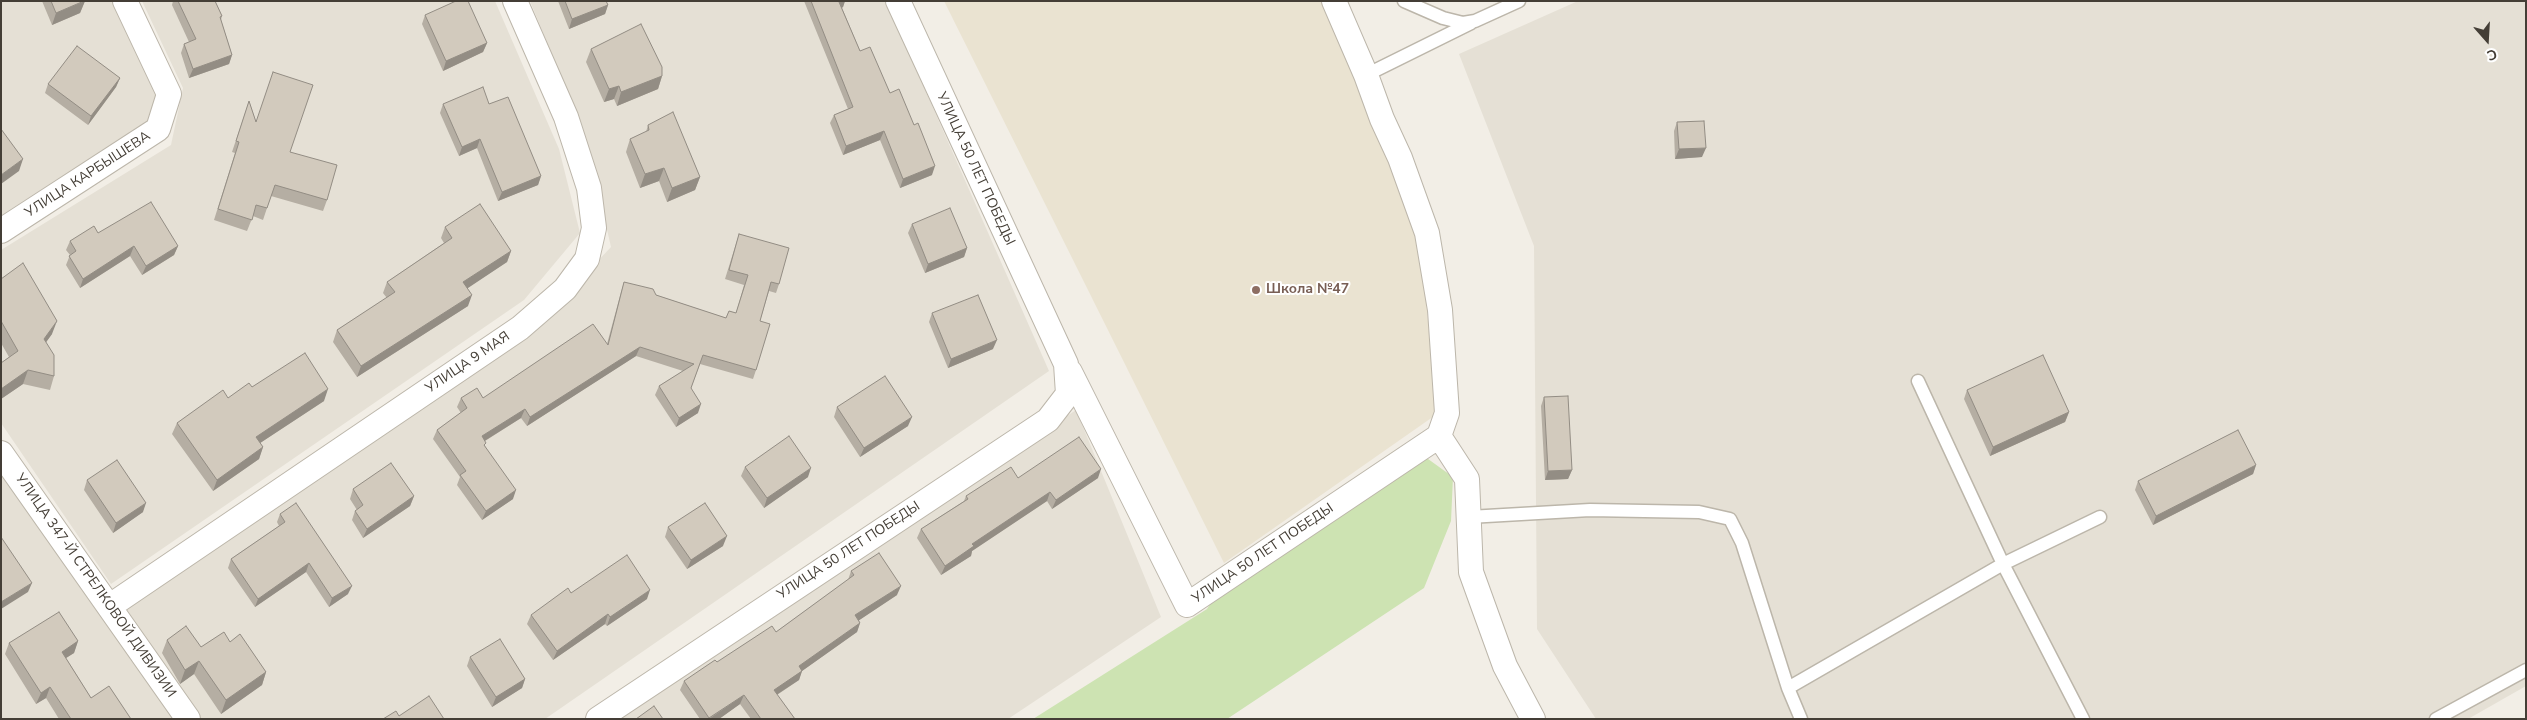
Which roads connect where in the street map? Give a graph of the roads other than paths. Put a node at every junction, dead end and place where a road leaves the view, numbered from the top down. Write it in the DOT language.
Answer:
graph roads {
  1 [pos="125,1"];
  2 [pos="515,1"];
  3 [pos="898,1"];
  4 [pos="1334,1"];
  5 [pos="1404,1"];
  6 [pos="1519,1"];
  7 [pos="1475,21"];
  8 [pos="1366,75"];
  9 [pos="1,231"];
  10 [pos="1066,364"];
  11 [pos="1918,380"];
  12 [pos="1439,436"];
  13 [pos="1,453"];
  14 [pos="1469,517"];
  15 [pos="2100,517"];
  16 [pos="2003,564"];
  17 [pos="110,606"];
  18 [pos="2526,670"];
  19 [pos="1788,688"];
  20 [pos="188,719"];
  21 [pos="598,719"];
  22 [pos="1533,719"];
  23 [pos="1801,719"];
  24 [pos="2083,719"];
  25 [pos="2436,719"];
  1 -- 9 [label="street, УЛИЦА КАРБЫШЕВА"];
  2 -- 17 [label="street, УЛИЦА 9 МАЯ"];
  3 -- 10 [label="street, УЛИЦА 50 ЛЕТ ПОБЕДЫ"];
  4 -- 8 [label="street"];
  5 -- 7 [label="lane"];
  6 -- 7 [label="lane"];
  7 -- 8 [label="lane"];
  8 -- 12 [label="street"];
  10 -- 12 [label="street, УЛИЦА 50 ЛЕТ ПОБЕДЫ"];
  10 -- 21 [label="street, УЛИЦА 50 ЛЕТ ПОБЕДЫ"];
  11 -- 16 [label="lane"];
  12 -- 14 [label="street"];
  13 -- 17 [label="street, УЛИЦА 347-Й СТРЕЛКОВОЙ ДИВИЗИИ"];
  14 -- 19 [label="lane"];
  14 -- 22 [label="street"];
  15 -- 16 [label="lane"];
  16 -- 19 [label="lane"];
  16 -- 24 [label="lane"];
  17 -- 20 [label="street, УЛИЦА 347-Й СТРЕЛКОВОЙ ДИВИЗИИ"];
  18 -- 25 [label="lane"];
  19 -- 23 [label="lane"];
}
